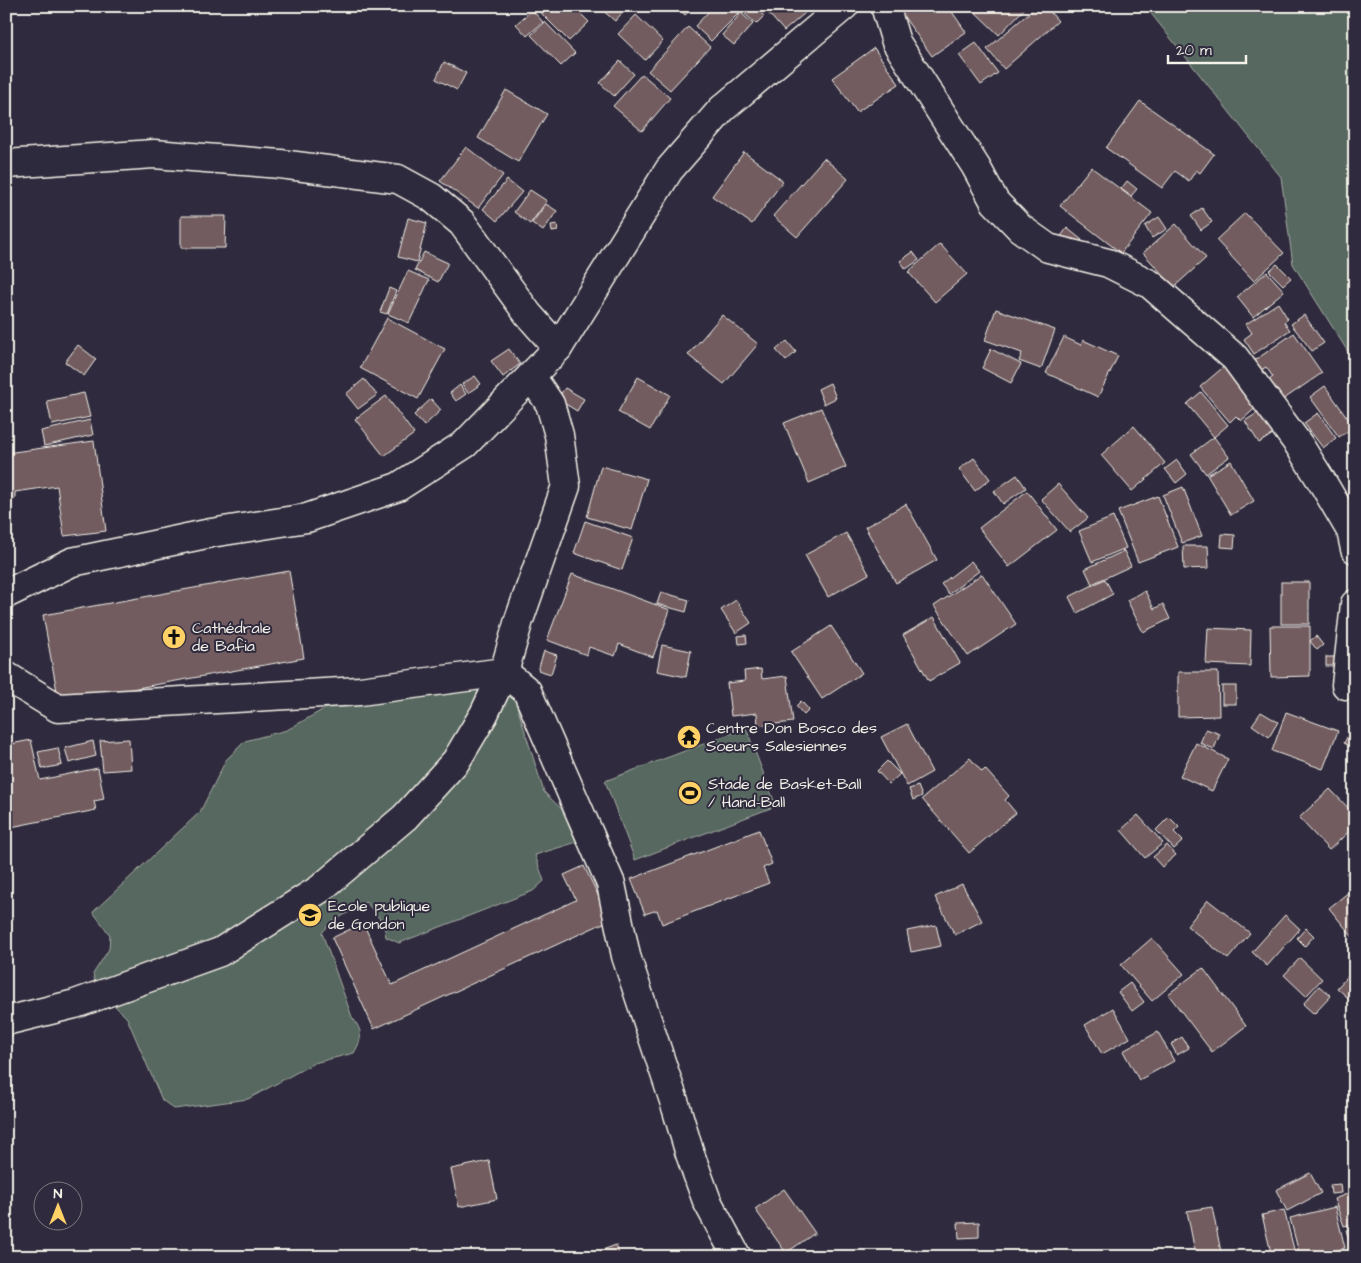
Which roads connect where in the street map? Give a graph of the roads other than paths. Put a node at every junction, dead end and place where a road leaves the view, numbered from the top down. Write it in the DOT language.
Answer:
graph roads {
  1 [pos="844,6"];
  2 [pos="885,6"];
  3 [pos="6,164"];
  4 [pos="558,348"];
  5 [pos="532,376"];
  6 [pos="1355,549"];
  7 [pos="6,594"];
  8 [pos="1355,604"];
  9 [pos="504,672"];
  10 [pos="6,676"];
  11 [pos="1346,685"];
  12 [pos="6,1020"];
  13 [pos="737,1257"];
  1 -- 4 [label="street"];
  2 -- 6 [label="street"];
  3 -- 4 [label="street"];
  4 -- 5 [label="street"];
  5 -- 7 [label="street"];
  5 -- 9 [label="street"];
  8 -- 11 [label="street"];
  9 -- 10 [label="street"];
  9 -- 12 [label="street"];
  9 -- 13 [label="street"];
}
